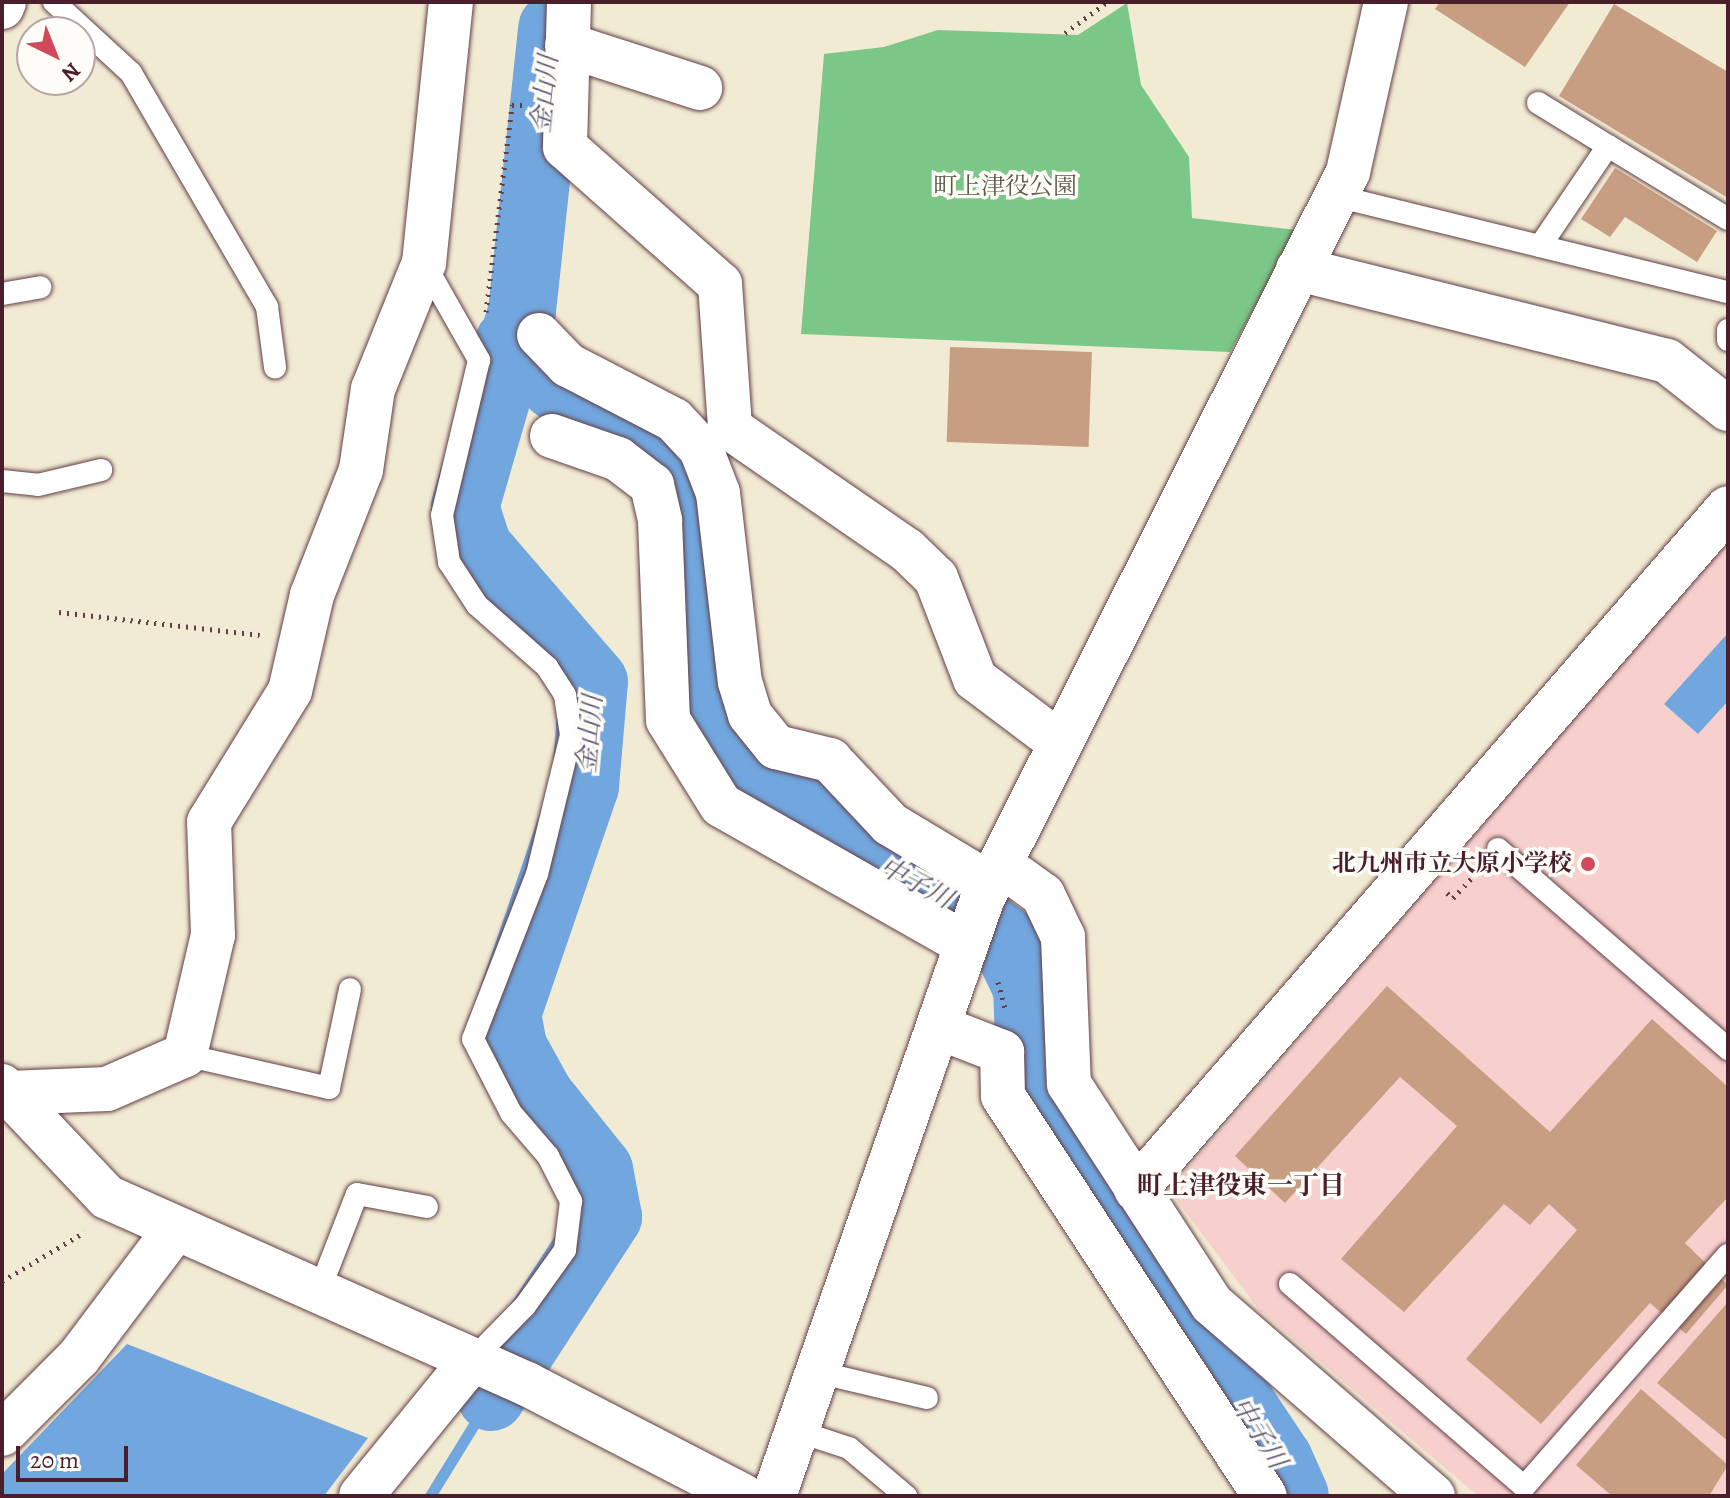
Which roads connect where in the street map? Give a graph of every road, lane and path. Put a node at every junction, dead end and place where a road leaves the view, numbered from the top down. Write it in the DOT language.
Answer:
graph roads {
  1 [pos="54,2"];
  2 [pos="451,2"];
  3 [pos="569,2"];
  4 [pos="1107,2"];
  5 [pos="1386,2"];
  6 [pos="1065,33"];
  7 [pos="567,45"];
  8 [pos="700,88"];
  9 [pos="1538,103"];
  10 [pos="512,105"];
  11 [pos="1608,146"];
  12 [pos="1336,196"];
  13 [pos="1728,219"];
  14 [pos="1540,246"];
  15 [pos="424,263"];
  16 [pos="1298,269"];
  17 [pos="40,287"];
  18 [pos="1728,292"];
  19 [pos="2,294"];
  20 [pos="1728,330"];
  21 [pos="539,335"];
  22 [pos="1728,340"];
  23 [pos="479,360"];
  24 [pos="275,367"];
  25 [pos="1728,409"];
  26 [pos="552,436"];
  27 [pos="686,460"];
  28 [pos="101,470"];
  29 [pos="2,481"];
  30 [pos="1728,508"];
  31 [pos="59,612"];
  32 [pos="301,640"];
  33 [pos="1060,743"];
  34 [pos="1498,849"];
  35 [pos="981,905"];
  36 [pos="350,989"];
  37 [pos="938,1027"];
  38 [pos="1728,1049"];
  39 [pos="185,1055"];
  40 [pos="6,1090"];
  41 [pos="1136,1189"];
  42 [pos="107,1197"];
  43 [pos="427,1207"];
  44 [pos="174,1231"];
  45 [pos="1728,1255"];
  46 [pos="2,1281"];
  47 [pos="1290,1284"];
  48 [pos="318,1294"];
  49 [pos="1211,1305"];
  50 [pos="1165,1338"];
  51 [pos="472,1362"];
  52 [pos="817,1372"];
  53 [pos="927,1398"];
  54 [pos="797,1431"];
  55 [pos="2,1434"];
  56 [pos="1530,1491"];
  57 [pos="361,1496"];
  58 [pos="743,1496"];
  59 [pos="774,1496"];
  60 [pos="906,1496"];
  61 [pos="1265,1496"];
  62 [pos="1433,1496"];
  1 -- 24 [label="lane"];
  2 -- 15 [label="street"];
  3 -- 7 [label="street"];
  4 -- 6 [label="path"];
  5 -- 12 [label="street"];
  7 -- 8 [label="street"];
  7 -- 27 [label="street"];
  9 -- 11 [label="lane"];
  10 -- 23 [label="path"];
  11 -- 13 [label="lane"];
  11 -- 14 [label="lane"];
  12 -- 14 [label="lane"];
  12 -- 16 [label="street"];
  14 -- 18 [label="lane"];
  15 -- 23 [label="lane"];
  15 -- 32 [label="street"];
  16 -- 25 [label="street"];
  16 -- 33 [label="street"];
  17 -- 19 [label="lane"];
  20 -- 22 [label="lane"];
  21 -- 27 [label="street"];
  23 -- 51 [label="lane"];
  26 -- 27 [label="street"];
  27 -- 33 [label="street"];
  27 -- 35 [label="street"];
  27 -- 35 [label="street"];
  28 -- 29 [label="lane"];
  30 -- 41 [label="street"];
  31 -- 32 [label="path"];
  32 -- 39 [label="street"];
  33 -- 35 [label="street"];
  34 -- 38 [label="lane"];
  35 -- 37 [label="street"];
  35 -- 41 [label="street"];
  36 -- 39 [label="lane"];
  37 -- 50 [label="street"];
  37 -- 52 [label="street"];
  39 -- 40 [label="street"];
  40 -- 42 [label="street"];
  41 -- 49 [label="street"];
  42 -- 44 [label="street"];
  42 -- 46 [label="path"];
  43 -- 48 [label="lane"];
  44 -- 48 [label="street"];
  44 -- 55 [label="street"];
  45 -- 56 [label="lane"];
  47 -- 56 [label="lane"];
  48 -- 51 [label="street"];
  49 -- 50 [label="street"];
  49 -- 62 [label="street"];
  50 -- 61 [label="street"];
  51 -- 57 [label="street"];
  51 -- 58 [label="street"];
  52 -- 53 [label="lane"];
  52 -- 54 [label="street"];
  54 -- 59 [label="street"];
  54 -- 60 [label="lane"];
}
